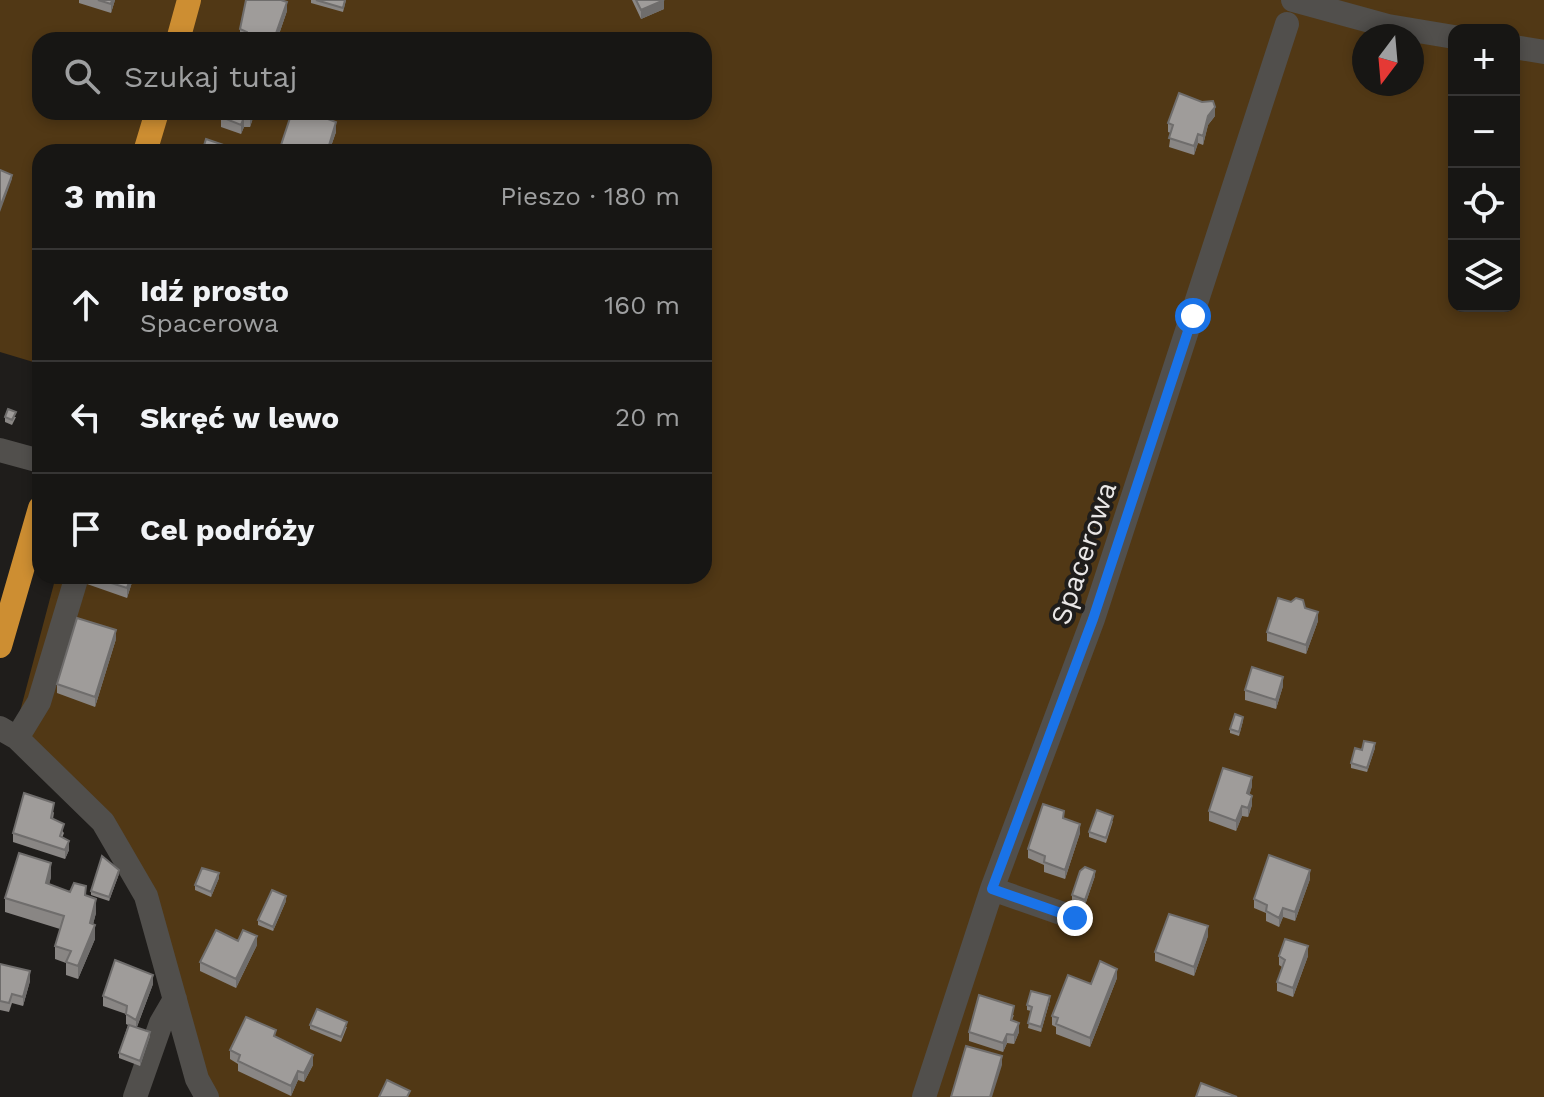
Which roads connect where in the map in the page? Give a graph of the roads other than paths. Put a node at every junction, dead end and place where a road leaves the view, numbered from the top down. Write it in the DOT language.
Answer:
graph roads {
  1 [pos="189,0"];
  2 [pos="1290,12"];
  3 [pos="180,32"];
  4 [pos="1448,36"];
  5 [pos="1520,48"];
  6 [pos="1544,52"];
  7 [pos="155,120"];
  8 [pos="147,144"];
  9 [pos="0,450"];
  10 [pos="32,459"];
  11 [pos="32,536"];
  12 [pos="75,584"];
  13 [pos="0,646"];
  14 [pos="8,733"];
  15 [pos="992,889"];
  16 [pos="1075,918"];
  17 [pos="175,999"];
  18 [pos="135,1097"];
  19 [pos="207,1097"];
  20 [pos="924,1097"];
  1 -- 3 [label="highway"];
  2 -- 4 [label="street"];
  2 -- 15 [label="street, Spacerowa"];
  5 -- 6 [label="street"];
  7 -- 8 [label="highway"];
  9 -- 10 [label="street"];
  11 -- 13 [label="highway"];
  12 -- 14 [label="street"];
  14 -- 17 [label="street"];
  15 -- 16 [label="street"];
  15 -- 20 [label="street, Spacerowa"];
  17 -- 18 [label="street"];
  17 -- 19 [label="street"];
}
